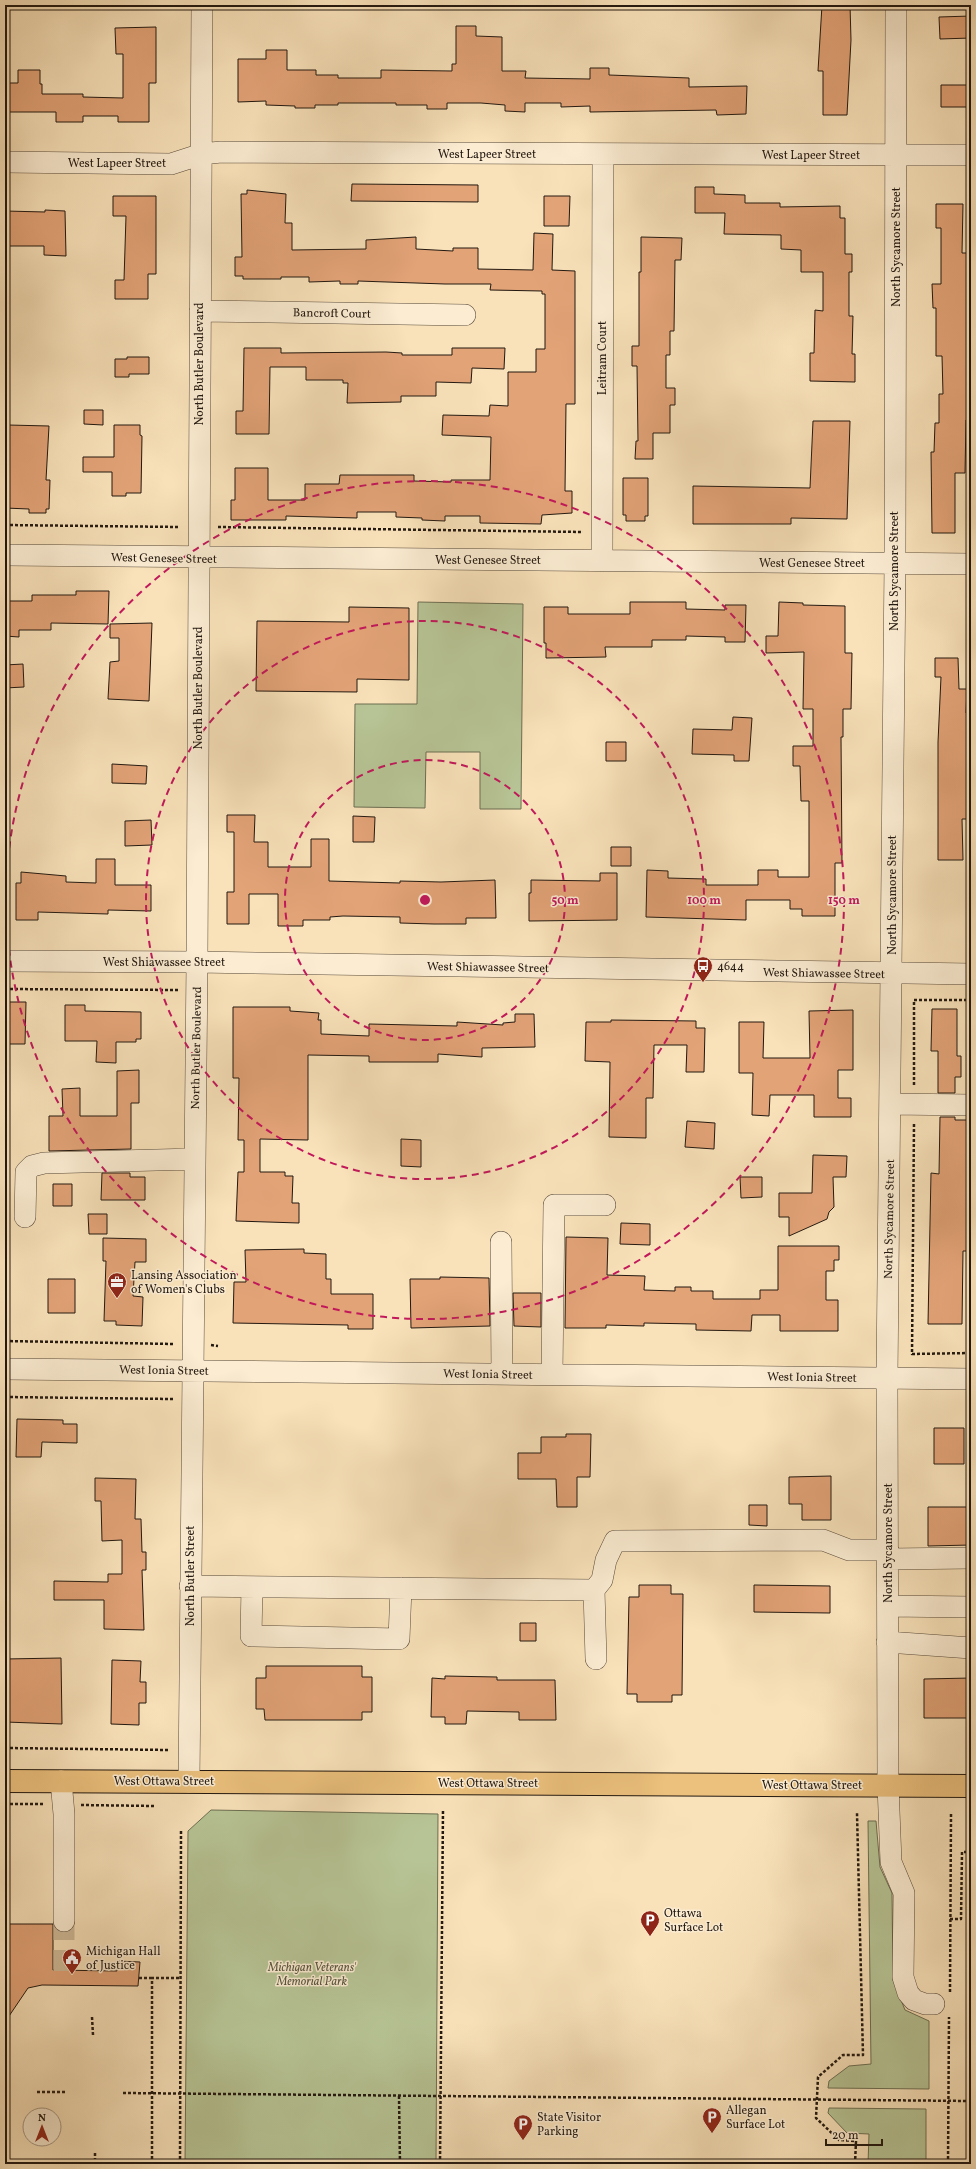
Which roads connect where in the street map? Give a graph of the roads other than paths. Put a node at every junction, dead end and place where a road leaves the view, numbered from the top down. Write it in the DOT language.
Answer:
graph roads {
  1 [pos="202,5"];
  2 [pos="896,5"];
  3 [pos="202,154"];
  4 [pos="603,155"];
  5 [pos="896,155"];
  6 [pos="971,155"];
  7 [pos="5,162"];
  8 [pos="200,311"];
  9 [pos="464,316"];
  10 [pos="5,555"];
  11 [pos="198,558"];
  12 [pos="602,561"];
  13 [pos="895,563"];
  14 [pos="971,564"];
  15 [pos="5,961"];
  16 [pos="197,962"];
  17 [pos="892,974"];
  18 [pos="971,974"];
  19 [pos="891,1104"];
  20 [pos="971,1105"];
  21 [pos="194,1159"];
  22 [pos="605,1205"];
  23 [pos="25,1217"];
  24 [pos="501,1242"];
  25 [pos="5,1369"];
  26 [pos="192,1371"];
  27 [pos="502,1374"];
  28 [pos="552,1374"];
  29 [pos="888,1378"];
  30 [pos="971,1379"];
  31 [pos="888,1554"];
  32 [pos="971,1558"];
  33 [pos="190,1586"];
  34 [pos="252,1587"];
  35 [pos="401,1588"];
  36 [pos="594,1590"];
  37 [pos="888,1606"];
  38 [pos="971,1607"];
  39 [pos="887,1642"];
  40 [pos="971,1648"];
  41 [pos="596,1659"];
  42 [pos="5,1781"];
  43 [pos="61,1781"];
  44 [pos="189,1782"];
  45 [pos="888,1785"];
  46 [pos="971,1786"];
  47 [pos="64,1921"];
  48 [pos="944,2006"];
  1 -- 3 [label="street, North Butler Boulevard"];
  2 -- 5 [label="street, North Sycamore Street"];
  3 -- 4 [label="street, West Lapeer Street"];
  3 -- 7 [label="street, West Lapeer Street"];
  3 -- 8 [label="street, North Butler Boulevard"];
  4 -- 5 [label="street, West Lapeer Street"];
  4 -- 12 [label="street, Leitram Court"];
  5 -- 6 [label="street, West Lapeer Street"];
  5 -- 13 [label="street, North Sycamore Street"];
  8 -- 9 [label="street, Bancroft Court"];
  8 -- 11 [label="street, North Butler Boulevard"];
  10 -- 11 [label="street, West Genesee Street"];
  11 -- 12 [label="street, West Genesee Street"];
  11 -- 16 [label="street, North Butler Boulevard"];
  12 -- 13 [label="street, West Genesee Street"];
  13 -- 14 [label="street, West Genesee Street"];
  13 -- 17 [label="street, North Sycamore Street"];
  15 -- 16 [label="street, West Shiawassee Street"];
  16 -- 17 [label="street, West Shiawassee Street"];
  16 -- 21 [label="street, North Butler Boulevard"];
  17 -- 18 [label="street, West Shiawassee Street"];
  17 -- 19 [label="street, North Sycamore Street"];
  19 -- 20 [label="street"];
  19 -- 29 [label="street, North Sycamore Street"];
  21 -- 23 [label="street"];
  21 -- 26 [label="street, North Butler Boulevard"];
  22 -- 28 [label="street"];
  24 -- 27 [label="street"];
  25 -- 26 [label="street, West Ionia Street"];
  26 -- 27 [label="street, West Ionia Street"];
  26 -- 33 [label="street, North Butler Street"];
  27 -- 28 [label="street, West Ionia Street"];
  28 -- 29 [label="street, West Ionia Street"];
  29 -- 30 [label="street, West Ionia Street"];
  29 -- 31 [label="street, North Sycamore Street"];
  31 -- 32 [label="street"];
  31 -- 36 [label="street"];
  31 -- 37 [label="street, North Sycamore Street"];
  33 -- 34 [label="street"];
  33 -- 44 [label="street, North Butler Street"];
  34 -- 35 [label="street"];
  34 -- 35 [label="street"];
  35 -- 36 [label="street"];
  36 -- 41 [label="street"];
  37 -- 38 [label="street"];
  37 -- 39 [label="street, North Sycamore Street"];
  39 -- 40 [label="street"];
  39 -- 45 [label="street, North Sycamore Street"];
  42 -- 43 [label="main road, West Ottawa Street"];
  43 -- 44 [label="main road, West Ottawa Street"];
  43 -- 47 [label="street"];
  44 -- 45 [label="main road, West Ottawa Street"];
  45 -- 46 [label="main road, West Ottawa Street"];
  45 -- 48 [label="street, North Sycamore Street"];
}
